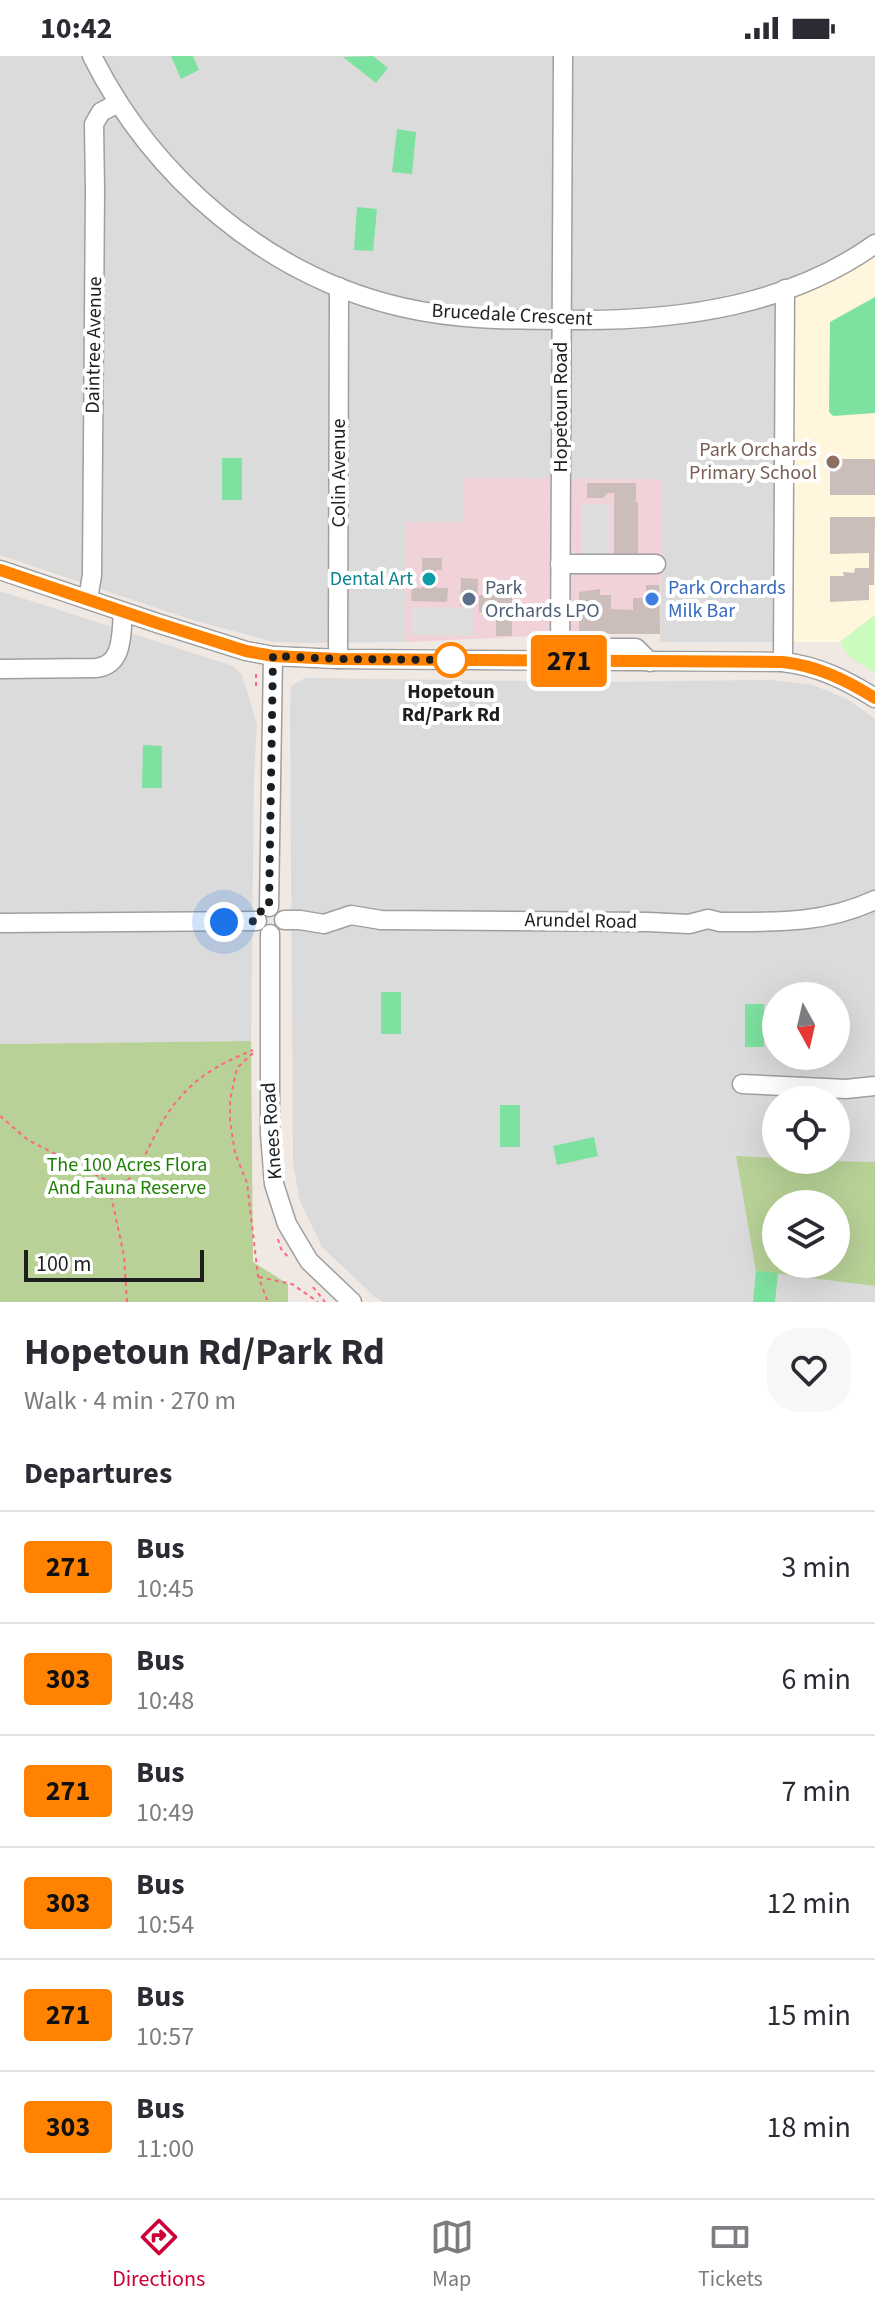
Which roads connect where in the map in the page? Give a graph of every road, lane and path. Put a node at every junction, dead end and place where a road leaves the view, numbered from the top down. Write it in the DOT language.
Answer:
graph roads {
  1 [pos="92,56"];
  2 [pos="563,56"];
  3 [pos="118,103"];
  4 [pos="875,244"];
  5 [pos="339,287"];
  6 [pos="785,289"];
  7 [pos="562,320"];
  8 [pos="560,564"];
  9 [pos="656,564"];
  10 [pos="0,570"];
  11 [pos="88,599"];
  12 [pos="123,612"];
  13 [pos="273,656"];
  14 [pos="338,659"];
  15 [pos="566,661"];
  16 [pos="783,662"];
  17 [pos="0,669"];
  18 [pos="875,698"];
  19 [pos="875,900"];
  20 [pos="265,921"];
  21 [pos="0,923"];
  22 [pos="742,1084"];
  23 [pos="875,1086"];
  24 [pos="0,1116"];
  25 [pos="108,1181"];
  26 [pos="258,1276"];
  27 [pos="127,1302"];
  28 [pos="268,1302"];
  29 [pos="318,1302"];
  30 [pos="352,1302"];
  1 -- 3 [label="street, Brucedale Crescent"];
  2 -- 7 [label="street, Hopetoun Road"];
  3 -- 5 [label="street, Brucedale Crescent"];
  3 -- 11 [label="street, Daintree Avenue"];
  4 -- 6 [label="street, Brucedale Crescent"];
  5 -- 7 [label="street, Brucedale Crescent"];
  5 -- 14 [label="street, Colin Avenue"];
  6 -- 7 [label="street, Brucedale Crescent"];
  6 -- 16 [label="street"];
  7 -- 8 [label="street, Hopetoun Road"];
  8 -- 9 [label="street"];
  8 -- 15 [label="street, Hopetoun Road"];
  10 -- 11 [label="street"];
  11 -- 12 [label="street"];
  12 -- 13 [label="street"];
  12 -- 17 [label="street"];
  13 -- 14 [label="street"];
  13 -- 20 [label="street, Knees Road"];
  14 -- 15 [label="street"];
  15 -- 16 [label="street"];
  16 -- 18 [label="street"];
  19 -- 20 [label="street, Arundel Road"];
  20 -- 21 [label="street"];
  20 -- 30 [label="street, Knees Road"];
  22 -- 23 [label="street"];
  24 -- 25 [label="path"];
  25 -- 26 [label="path"];
  25 -- 27 [label="path"];
  26 -- 28 [label="path"];
  26 -- 29 [label="path"];
}
